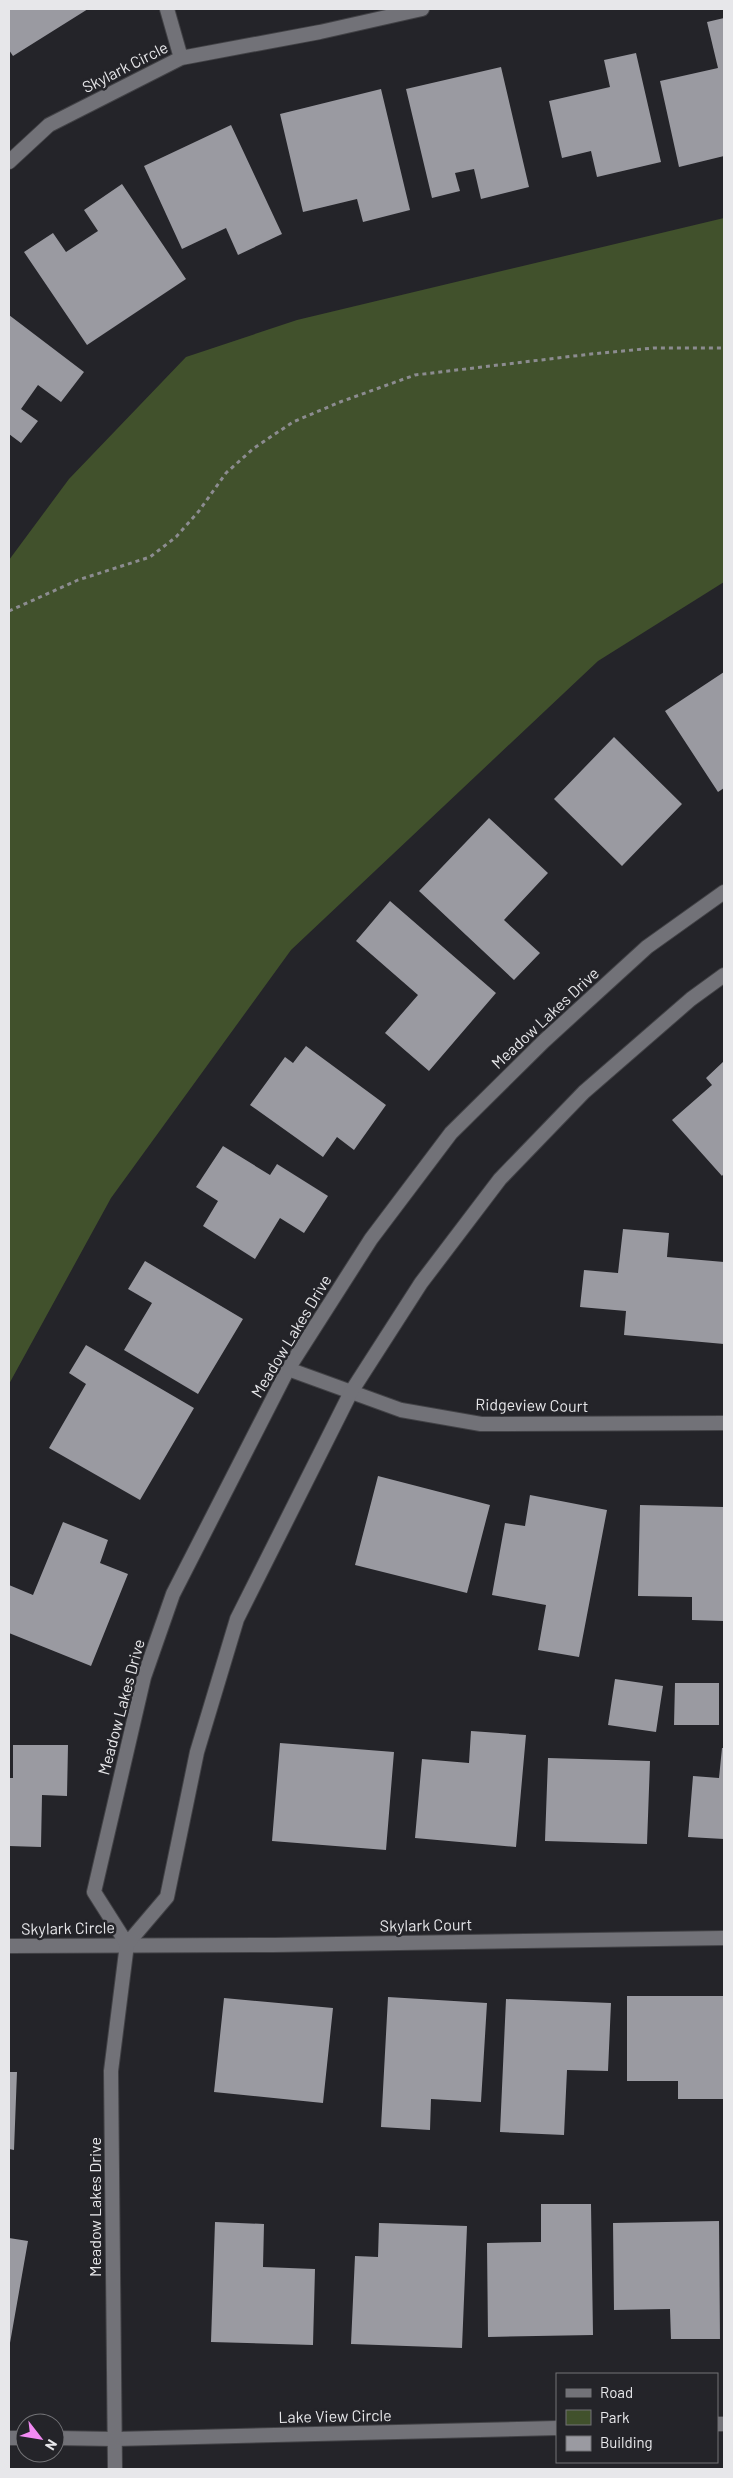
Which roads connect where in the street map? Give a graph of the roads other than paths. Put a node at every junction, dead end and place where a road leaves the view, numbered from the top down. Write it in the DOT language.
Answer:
graph roads {
  1 [pos="167,9"];
  2 [pos="422,9"];
  3 [pos="181,58"];
  4 [pos="9,162"];
  5 [pos="724,892"];
  6 [pos="724,975"];
  7 [pos="288,1369"];
  8 [pos="351,1392"];
  9 [pos="724,1424"];
  10 [pos="724,1938"];
  11 [pos="127,1944"];
  12 [pos="9,1946"];
  13 [pos="556,2428"];
  14 [pos="65,2438"];
  15 [pos="115,2439"];
  16 [pos="115,2469"];
  1 -- 3 [label="street"];
  2 -- 3 [label="street, Skylark Circle"];
  3 -- 4 [label="street, Skylark Circle"];
  5 -- 7 [label="street, Meadow Lakes Drive"];
  6 -- 8 [label="street"];
  7 -- 8 [label="street, Ridgeview Court"];
  7 -- 11 [label="street, Meadow Lakes Drive"];
  8 -- 9 [label="street, Ridgeview Court"];
  8 -- 11 [label="street"];
  10 -- 11 [label="street, Skylark Court"];
  11 -- 12 [label="street, Skylark Circle"];
  11 -- 15 [label="street, Meadow Lakes Drive"];
  13 -- 15 [label="street, Lake View Circle"];
  14 -- 15 [label="street, Lake View Circle"];
  15 -- 16 [label="street, Meadow Lakes Drive"];
}
